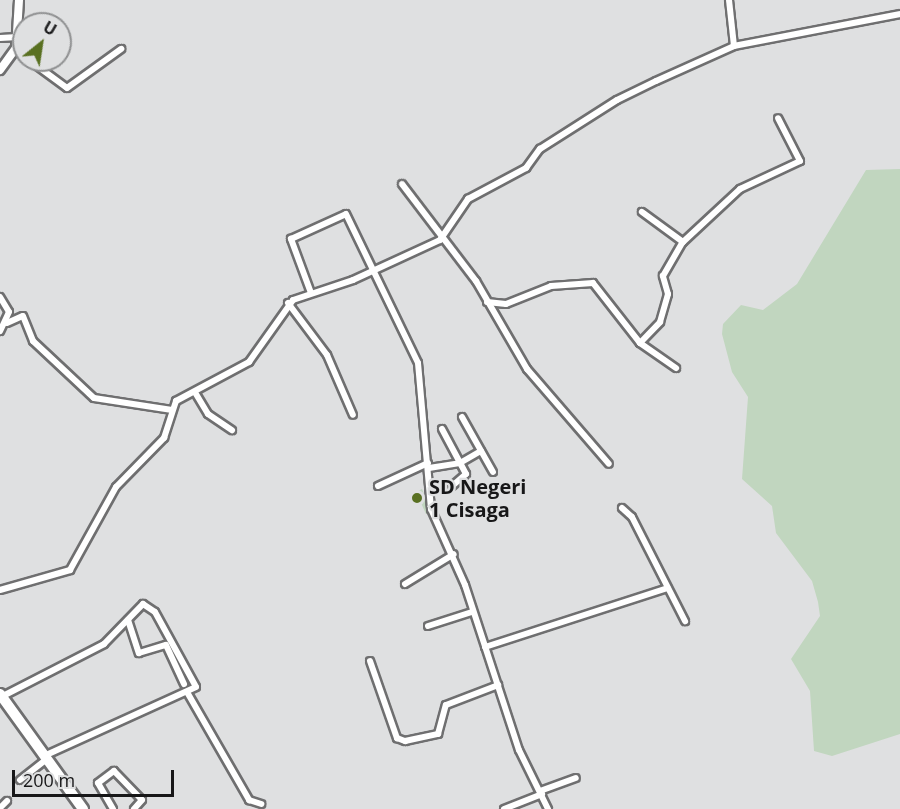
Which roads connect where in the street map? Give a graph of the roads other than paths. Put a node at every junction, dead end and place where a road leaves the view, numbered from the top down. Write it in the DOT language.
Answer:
graph roads {
  1 [pos="729,0"];
  2 [pos="900,14"];
  3 [pos="734,46"];
  4 [pos="122,49"];
  5 [pos="12,54"];
  6 [pos="0,70"];
  7 [pos="45,72"];
  8 [pos="778,118"];
  9 [pos="402,184"];
  10 [pos="642,212"];
  11 [pos="445,235"];
  12 [pos="683,242"];
  13 [pos="374,269"];
  14 [pos="311,293"];
  15 [pos="0,297"];
  16 [pos="487,302"];
  17 [pos="288,303"];
  18 [pos="7,323"];
  19 [pos="0,331"];
  20 [pos="640,343"];
  21 [pos="676,368"];
  22 [pos="196,394"];
  23 [pos="172,410"];
  24 [pos="353,415"];
  25 [pos="462,417"];
  26 [pos="442,429"];
  27 [pos="232,430"];
  28 [pos="481,451"];
  29 [pos="460,463"];
  30 [pos="609,464"];
  31 [pos="429,466"];
  32 [pos="493,472"];
  33 [pos="378,486"];
  34 [pos="452,486"];
  35 [pos="622,508"];
  36 [pos="454,554"];
  37 [pos="405,584"];
  38 [pos="668,588"];
  39 [pos="0,590"];
  40 [pos="472,612"];
  41 [pos="128,620"];
  42 [pos="685,621"];
  43 [pos="428,626"];
  44 [pos="486,647"];
  45 [pos="370,661"];
  46 [pos="184,684"];
  47 [pos="498,685"];
  48 [pos="188,692"];
  49 [pos="1,696"];
  50 [pos="45,758"];
  51 [pos="576,778"];
  52 [pos="20,780"];
  53 [pos="541,793"];
  54 [pos="7,801"];
  55 [pos="261,804"];
  56 [pos="0,808"];
  57 [pos="82,809"];
  58 [pos="113,809"];
  59 [pos="134,809"];
  60 [pos="504,809"];
  61 [pos="548,809"];
  1 -- 3 [label="street"];
  2 -- 3 [label="street"];
  3 -- 11 [label="street"];
  4 -- 7 [label="street"];
  5 -- 6 [label="main road"];
  8 -- 12 [label="street"];
  9 -- 11 [label="street"];
  10 -- 12 [label="street"];
  11 -- 13 [label="street"];
  11 -- 16 [label="street"];
  12 -- 20 [label="street"];
  13 -- 14 [label="street"];
  13 -- 14 [label="street"];
  13 -- 31 [label="street"];
  14 -- 17 [label="street"];
  15 -- 18 [label="street"];
  16 -- 20 [label="street"];
  16 -- 30 [label="street"];
  17 -- 22 [label="street"];
  17 -- 24 [label="street"];
  18 -- 19 [label="street"];
  18 -- 23 [label="street"];
  20 -- 21 [label="street"];
  22 -- 23 [label="street"];
  22 -- 27 [label="street"];
  23 -- 39 [label="street"];
  25 -- 28 [label="street"];
  26 -- 29 [label="street"];
  28 -- 29 [label="street"];
  28 -- 32 [label="street"];
  29 -- 31 [label="street"];
  29 -- 34 [label="street"];
  31 -- 33 [label="street"];
  31 -- 36 [label="street"];
  35 -- 38 [label="street"];
  36 -- 37 [label="street"];
  36 -- 40 [label="street"];
  38 -- 42 [label="street"];
  38 -- 44 [label="street"];
  40 -- 43 [label="street"];
  40 -- 44 [label="street"];
  41 -- 46 [label="street"];
  41 -- 48 [label="street"];
  41 -- 49 [label="street"];
  44 -- 47 [label="street"];
  45 -- 47 [label="street"];
  47 -- 53 [label="street"];
  48 -- 50 [label="street"];
  48 -- 55 [label="street"];
  49 -- 50 [label="highway"];
  50 -- 52 [label="street"];
  50 -- 57 [label="highway"];
  51 -- 53 [label="street"];
  53 -- 60 [label="street"];
  53 -- 61 [label="street"];
  54 -- 56 [label="street"];
  58 -- 59 [label="street"];
}
